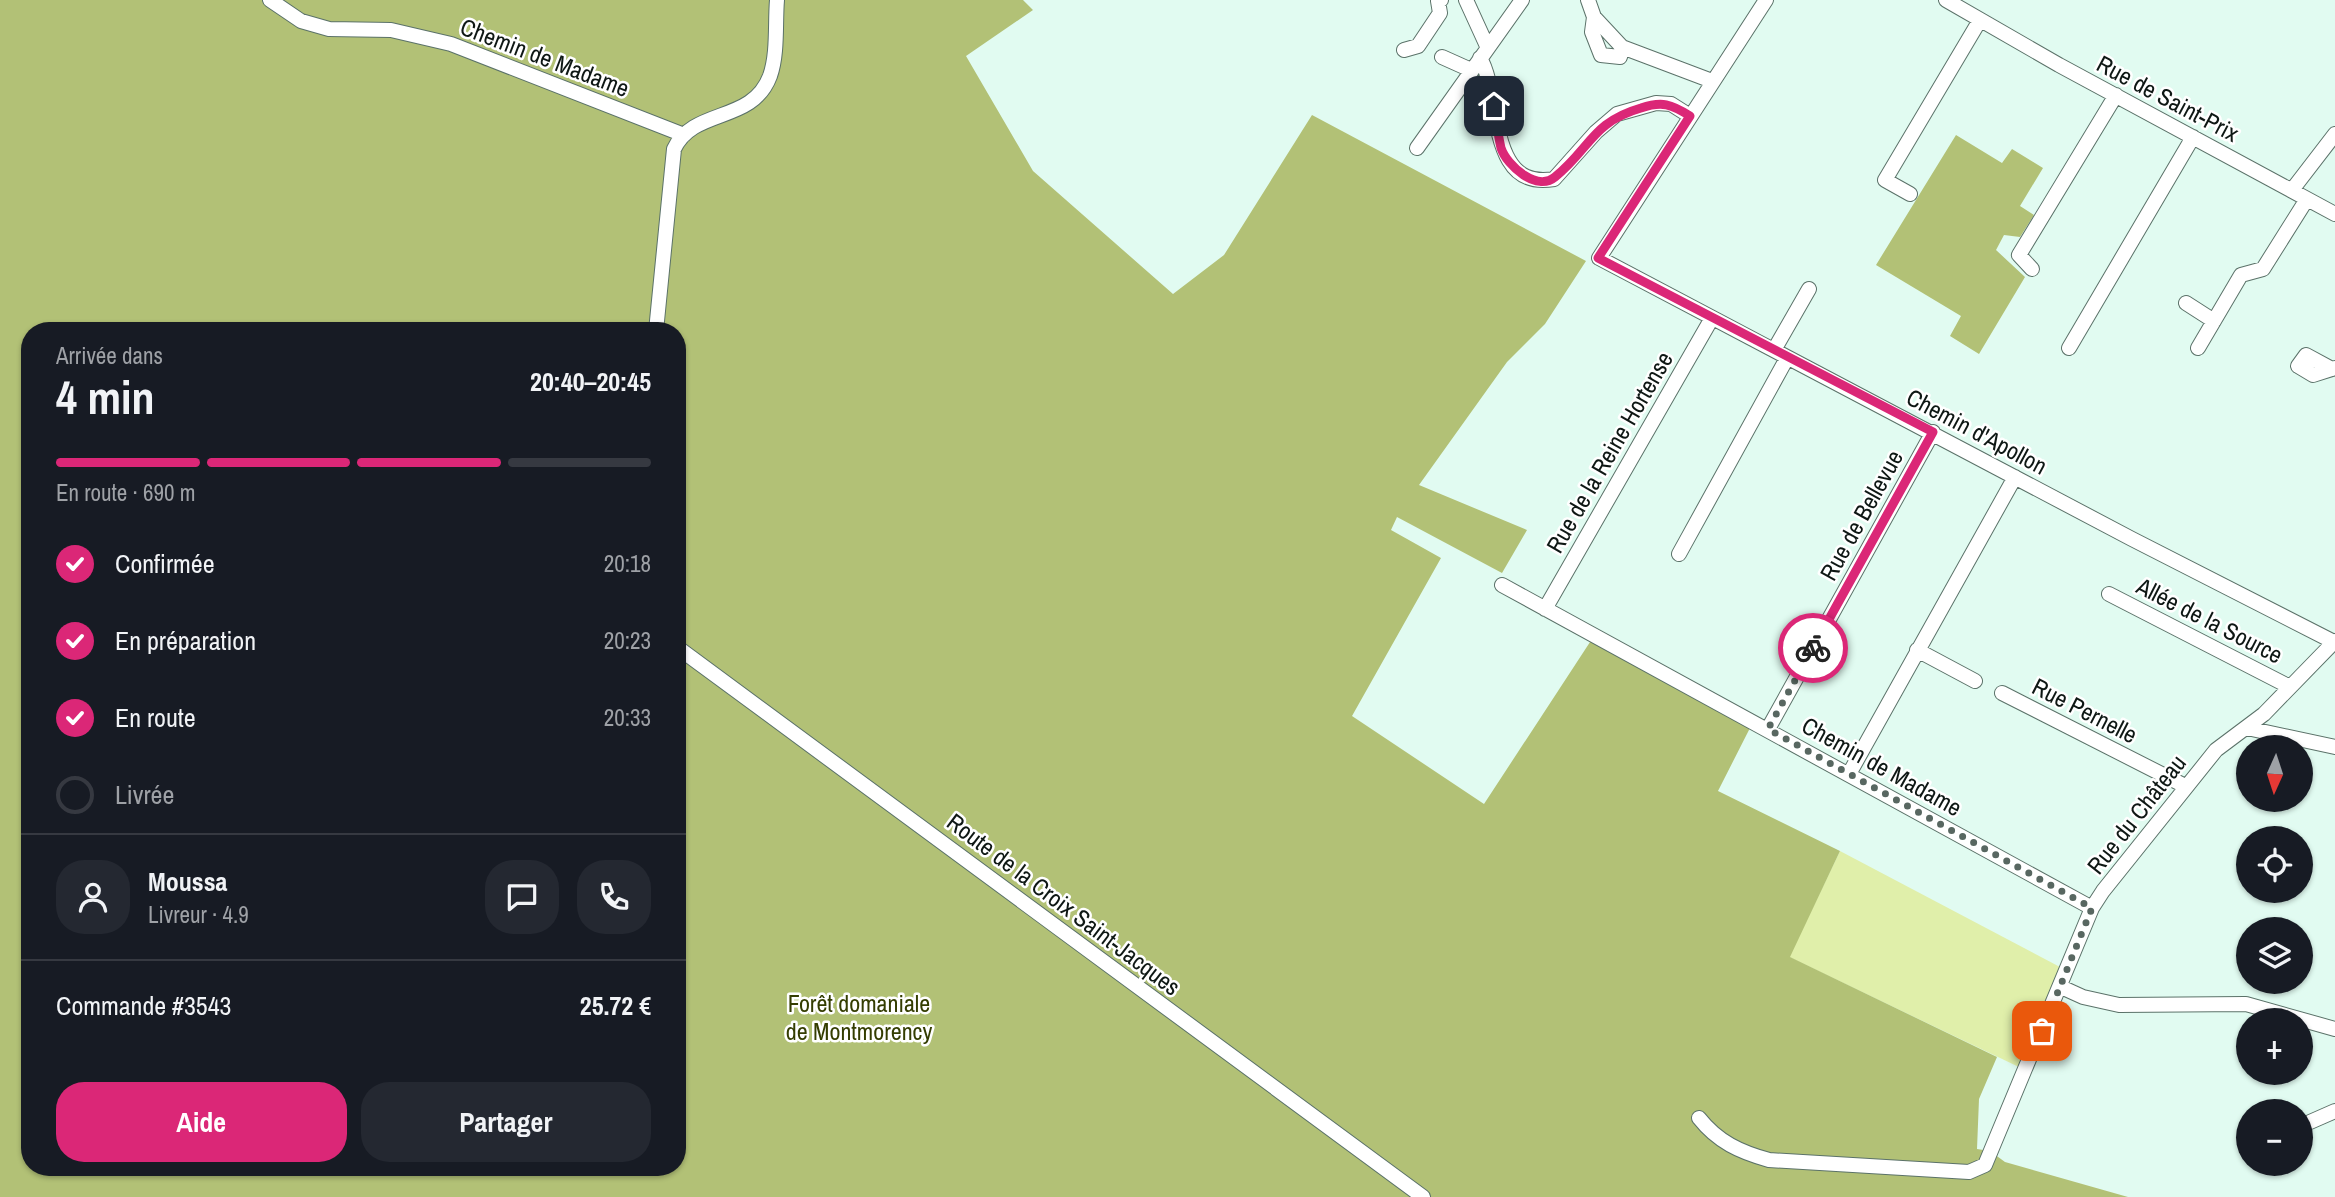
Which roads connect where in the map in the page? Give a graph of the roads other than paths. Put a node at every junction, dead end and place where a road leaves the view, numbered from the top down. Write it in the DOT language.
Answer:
graph roads {
  1 [pos="270,0"];
  2 [pos="777,0"];
  3 [pos="1441,0"];
  4 [pos="1466,0"];
  5 [pos="1522,0"];
  6 [pos="1588,0"];
  7 [pos="1946,0"];
  8 [pos="1760,2"];
  9 [pos="1594,17"];
  10 [pos="1980,20"];
  11 [pos="1622,47"];
  12 [pos="1404,50"];
  13 [pos="1484,52"];
  14 [pos="1443,57"];
  15 [pos="1471,70"];
  16 [pos="1712,81"];
  17 [pos="2116,95"];
  18 [pos="1690,116"];
  19 [pos="2335,134"];
  20 [pos="684,135"];
  21 [pos="2193,137"];
  22 [pos="1417,148"];
  23 [pos="2292,190"];
  24 [pos="1910,194"];
  25 [pos="2308,199"];
  26 [pos="2335,214"];
  27 [pos="2032,269"];
  28 [pos="1809,289"];
  29 [pos="2186,303"];
  30 [pos="1713,317"];
  31 [pos="2214,321"];
  32 [pos="657,322"];
  33 [pos="2069,348"];
  34 [pos="2198,348"];
  35 [pos="1774,350"];
  36 [pos="1787,358"];
  37 [pos="1933,432"];
  38 [pos="2015,477"];
  39 [pos="1679,554"];
  40 [pos="1502,585"];
  41 [pos="2109,594"];
  42 [pos="1545,609"];
  43 [pos="2335,641"];
  44 [pos="1917,650"];
  45 [pos="686,654"];
  46 [pos="1975,681"];
  47 [pos="2290,687"];
  48 [pos="2001,693"];
  49 [pos="2247,728"];
  50 [pos="1768,729"];
  51 [pos="2335,747"];
  52 [pos="1849,774"];
  53 [pos="2185,786"];
  54 [pos="2092,908"];
  55 [pos="2061,986"];
  56 [pos="2335,1029"];
  57 [pos="2335,1111"];
  58 [pos="1699,1118"];
  59 [pos="2313,1121"];
  60 [pos="1423,1197"];
  1 -- 20 [label="street, Chemin de Madame"];
  2 -- 20 [label="street"];
  3 -- 12 [label="street"];
  4 -- 13 [label="street"];
  5 -- 13 [label="street"];
  6 -- 9 [label="street"];
  7 -- 10 [label="street, Rue de Saint-Prix"];
  8 -- 16 [label="street"];
  9 -- 11 [label="street"];
  9 -- 11 [label="street"];
  10 -- 17 [label="street, Rue de Saint-Prix"];
  10 -- 24 [label="street"];
  11 -- 16 [label="street"];
  13 -- 15 [label="street"];
  13 -- 18 [label="street"];
  14 -- 15 [label="street"];
  15 -- 22 [label="street"];
  16 -- 18 [label="street"];
  17 -- 21 [label="street, Rue de Saint-Prix"];
  17 -- 27 [label="street"];
  18 -- 30 [label="street, Chemin d'Apollon"];
  19 -- 23 [label="street"];
  20 -- 32 [label="street"];
  21 -- 23 [label="street, Rue de Saint-Prix"];
  21 -- 33 [label="street"];
  23 -- 25 [label="street, Rue de Saint-Prix"];
  25 -- 26 [label="street, Rue de Saint-Prix"];
  25 -- 31 [label="street"];
  28 -- 35 [label="street"];
  29 -- 31 [label="street"];
  30 -- 35 [label="street, Chemin d'Apollon"];
  30 -- 42 [label="street, Rue de la Reine Hortense"];
  31 -- 34 [label="street"];
  35 -- 36 [label="street, Chemin d'Apollon"];
  36 -- 37 [label="street, Chemin d'Apollon"];
  36 -- 39 [label="street"];
  37 -- 38 [label="street, Chemin d'Apollon"];
  37 -- 50 [label="street, Rue de Bellevue"];
  38 -- 43 [label="street, Chemin d'Apollon"];
  38 -- 44 [label="street"];
  40 -- 42 [label="street, Chemin de Madame"];
  41 -- 47 [label="street, Allée de la Source"];
  42 -- 50 [label="street, Chemin de Madame"];
  43 -- 47 [label="street, Rue du Château"];
  44 -- 46 [label="street"];
  44 -- 52 [label="street"];
  45 -- 60 [label="street, Route de la Croix Saint-Jacques"];
  47 -- 49 [label="street, Rue du Château"];
  48 -- 53 [label="street, Rue Pernelle"];
  49 -- 51 [label="street"];
  49 -- 53 [label="street, Rue du Château"];
  50 -- 52 [label="street, Chemin de Madame"];
  52 -- 54 [label="street, Chemin de Madame"];
  53 -- 54 [label="street, Rue du Château"];
  54 -- 55 [label="street, Rue du Château"];
  55 -- 56 [label="street"];
  55 -- 58 [label="street, Rue du Château"];
  57 -- 59 [label="street"];
}
